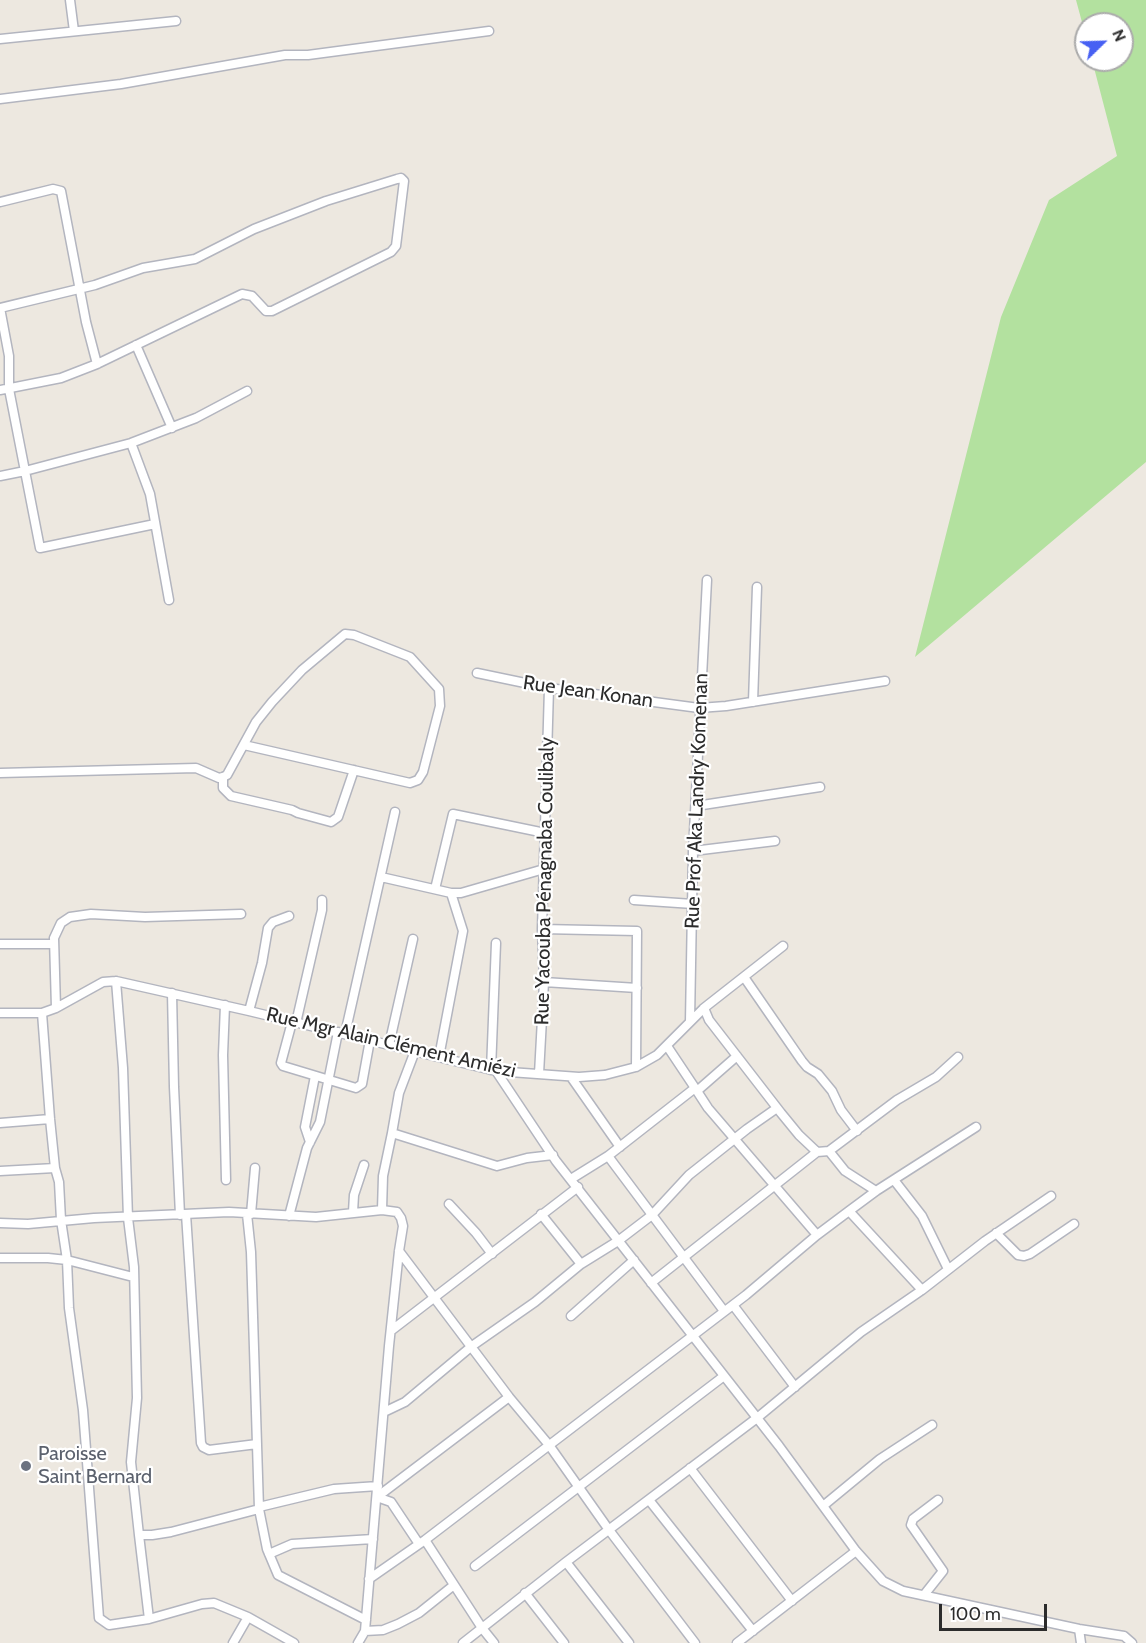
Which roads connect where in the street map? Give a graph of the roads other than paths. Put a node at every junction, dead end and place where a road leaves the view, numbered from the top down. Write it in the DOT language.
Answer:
graph roads {
  1 [pos="70,0"];
  2 [pos="176,21"];
  3 [pos="74,31"];
  4 [pos="489,32"];
  5 [pos="0,39"];
  6 [pos="0,99"];
  7 [pos="0,202"];
  8 [pos="79,287"];
  9 [pos="0,308"];
  10 [pos="136,345"];
  11 [pos="97,364"];
  12 [pos="5,390"];
  13 [pos="247,391"];
  14 [pos="172,428"];
  15 [pos="131,443"];
  16 [pos="25,471"];
  17 [pos="0,476"];
  18 [pos="155,524"];
  19 [pos="706,580"];
  20 [pos="758,587"];
  21 [pos="169,600"];
  22 [pos="477,673"];
  23 [pos="885,681"];
  24 [pos="549,688"];
  25 [pos="753,702"];
  26 [pos="699,708"];
  27 [pos="244,745"];
  28 [pos="354,770"];
  29 [pos="0,773"];
  30 [pos="223,777"];
  31 [pos="819,787"];
  32 [pos="696,806"];
  33 [pos="395,812"];
  34 [pos="545,833"];
  35 [pos="775,841"];
  36 [pos="693,851"];
  37 [pos="544,869"];
  38 [pos="381,877"];
  39 [pos="435,889"];
  40 [pos="451,893"];
  41 [pos="322,900"];
  42 [pos="634,900"];
  43 [pos="693,904"];
  44 [pos="241,914"];
  45 [pos="289,916"];
  46 [pos="542,929"];
  47 [pos="413,939"];
  48 [pos="496,943"];
  49 [pos="0,944"];
  50 [pos="54,944"];
  51 [pos="783,946"];
  52 [pos="744,977"];
  53 [pos="116,981"];
  54 [pos="544,982"];
  55 [pos="637,988"];
  56 [pos="172,993"];
  57 [pos="225,1005"];
  58 [pos="56,1008"];
  59 [pos="704,1008"];
  60 [pos="249,1011"];
  61 [pos="42,1012"];
  62 [pos="0,1013"];
  63 [pos="690,1021"];
  64 [pos="294,1022"];
  65 [pos="342,1033"];
  66 [pos="370,1040"];
  67 [pos="389,1045"];
  68 [pos="667,1046"];
  69 [pos="415,1051"];
  70 [pos="737,1056"];
  71 [pos="439,1057"];
  72 [pos="958,1057"];
  73 [pos="636,1067"];
  74 [pos="493,1070"];
  75 [pos="539,1074"];
  76 [pos="315,1076"];
  77 [pos="571,1077"];
  78 [pos="328,1080"];
  79 [pos="696,1089"];
  80 [pos="777,1108"];
  81 [pos="50,1119"];
  82 [pos="0,1123"];
  83 [pos="976,1127"];
  84 [pos="857,1131"];
  85 [pos="392,1133"];
  86 [pos="735,1139"];
  87 [pos="310,1142"];
  88 [pos="620,1147"];
  89 [pos="829,1151"];
  90 [pos="817,1152"];
  91 [pos="553,1155"];
  92 [pos="608,1156"];
  93 [pos="364,1165"];
  94 [pos="55,1168"];
  95 [pos="255,1168"];
  96 [pos="0,1171"];
  97 [pos="571,1179"];
  98 [pos="226,1180"];
  99 [pos="894,1180"];
  100 [pos="775,1186"];
  101 [pos="578,1187"];
  102 [pos="876,1191"];
  103 [pos="1051,1196"];
  104 [pos="449,1204"];
  105 [pos="382,1210"];
  106 [pos="849,1211"];
  107 [pos="353,1212"];
  108 [pos="183,1214"];
  109 [pos="249,1214"];
  110 [pos="541,1214"];
  111 [pos="652,1215"];
  112 [pos="290,1216"];
  113 [pos="128,1218"];
  114 [pos="61,1221"];
  115 [pos="0,1223"];
  116 [pos="1074,1224"];
  117 [pos="996,1233"];
  118 [pos="817,1235"];
  119 [pos="618,1241"];
  120 [pos="399,1251"];
  121 [pos="492,1254"];
  122 [pos="0,1258"];
  123 [pos="684,1258"];
  124 [pos="67,1260"];
  125 [pos="634,1260"];
  126 [pos="581,1264"];
  127 [pos="948,1269"];
  128 [pos="133,1277"];
  129 [pos="651,1282"];
  130 [pos="922,1290"];
  131 [pos="435,1297"];
  132 [pos="733,1305"];
  133 [pos="724,1311"];
  134 [pos="571,1316"];
  135 [pos="392,1330"];
  136 [pos="693,1335"];
  137 [pos="472,1346"];
  138 [pos="724,1376"];
  139 [pos="795,1387"];
  140 [pos="509,1397"];
  141 [pos="384,1412"];
  142 [pos="758,1418"];
  143 [pos="933,1425"];
  144 [pos="257,1444"];
  145 [pos="549,1444"];
  146 [pos="690,1468"];
  147 [pos="378,1486"];
  148 [pos="579,1486"];
  149 [pos="377,1497"];
  150 [pos="649,1500"];
  151 [pos="938,1500"];
  152 [pos="823,1506"];
  153 [pos="259,1508"];
  154 [pos="609,1530"];
  155 [pos="139,1535"];
  156 [pos="373,1539"];
  157 [pos="422,1542"];
  158 [pos="856,1551"];
  159 [pos="268,1554"];
  160 [pos="566,1562"];
  161 [pos="475,1566"];
  162 [pos="369,1579"];
  163 [pos="454,1585"];
  164 [pos="525,1593"];
  165 [pos="924,1595"];
  166 [pos="792,1601"];
  167 [pos="248,1617"];
  168 [pos="149,1620"];
  169 [pos="366,1620"];
  170 [pos="482,1628"];
  171 [pos="1079,1629"];
  172 [pos="365,1631"];
  173 [pos="753,1631"];
  174 [pos="233,1643"];
  175 [pos="294,1643"];
  176 [pos="358,1643"];
  177 [pos="463,1643"];
  178 [pos="494,1643"];
  179 [pos="564,1643"];
  180 [pos="629,1643"];
  181 [pos="695,1643"];
  182 [pos="737,1643"];
  183 [pos="1081,1643"];
  184 [pos="1132,1643"];
  1 -- 3 [label="street"];
  2 -- 3 [label="street"];
  3 -- 5 [label="street"];
  4 -- 6 [label="street"];
  7 -- 8 [label="street"];
  8 -- 9 [label="street"];
  8 -- 10 [label="street"];
  8 -- 11 [label="street"];
  9 -- 12 [label="street"];
  10 -- 11 [label="street"];
  10 -- 14 [label="street"];
  11 -- 12 [label="street"];
  12 -- 16 [label="street"];
  13 -- 14 [label="street"];
  14 -- 15 [label="street"];
  15 -- 16 [label="street"];
  15 -- 18 [label="street"];
  16 -- 17 [label="street"];
  16 -- 18 [label="street"];
  18 -- 21 [label="street"];
  19 -- 26 [label="street, Rue Prof Aka Landry Komenan"];
  20 -- 25 [label="street"];
  22 -- 24 [label="street, Rue Jean Konan"];
  23 -- 25 [label="street, Rue Jean Konan"];
  24 -- 26 [label="street, Rue Jean Konan"];
  24 -- 34 [label="street, Rue Yacouba Pénagnaba Coulibaly"];
  25 -- 26 [label="street, Rue Jean Konan"];
  26 -- 32 [label="street, Rue Prof Aka Landry Komenan"];
  27 -- 28 [label="street"];
  27 -- 28 [label="street"];
  27 -- 30 [label="street"];
  28 -- 30 [label="street"];
  29 -- 30 [label="street"];
  31 -- 32 [label="street"];
  32 -- 36 [label="street, Rue Prof Aka Landry Komenan"];
  33 -- 38 [label="street"];
  34 -- 37 [label="street, Rue Yacouba Pénagnaba Coulibaly"];
  34 -- 39 [label="street"];
  35 -- 36 [label="street"];
  36 -- 43 [label="street, Rue Prof Aka Landry Komenan"];
  37 -- 40 [label="street"];
  37 -- 46 [label="street, Rue Yacouba Pénagnaba Coulibaly"];
  38 -- 39 [label="street"];
  38 -- 65 [label="street"];
  39 -- 40 [label="street"];
  40 -- 71 [label="street"];
  41 -- 64 [label="street"];
  42 -- 43 [label="street"];
  43 -- 63 [label="street, Rue Prof Aka Landry Komenan"];
  44 -- 50 [label="street"];
  45 -- 60 [label="street"];
  46 -- 54 [label="street, Rue Yacouba Pénagnaba Coulibaly"];
  46 -- 55 [label="street"];
  47 -- 67 [label="street"];
  48 -- 74 [label="street"];
  49 -- 50 [label="street"];
  50 -- 58 [label="street"];
  51 -- 52 [label="street, Rue Mgr Alain Clément Amiézi"];
  52 -- 59 [label="street, Rue Mgr Alain Clément Amiézi"];
  52 -- 84 [label="street"];
  53 -- 56 [label="street, Rue Mgr Alain Clément Amiézi"];
  53 -- 58 [label="street"];
  53 -- 113 [label="street"];
  54 -- 55 [label="street"];
  54 -- 75 [label="street, Rue Yacouba Pénagnaba Coulibaly"];
  55 -- 73 [label="street"];
  56 -- 57 [label="street, Rue Mgr Alain Clément Amiézi"];
  56 -- 108 [label="street"];
  57 -- 60 [label="street, Rue Mgr Alain Clément Amiézi"];
  57 -- 98 [label="street"];
  58 -- 61 [label="street"];
  59 -- 63 [label="street, Rue Mgr Alain Clément Amiézi"];
  59 -- 70 [label="street"];
  60 -- 64 [label="street, Rue Mgr Alain Clément Amiézi"];
  61 -- 62 [label="street"];
  61 -- 81 [label="street"];
  63 -- 68 [label="street, Rue Mgr Alain Clément Amiézi"];
  64 -- 65 [label="street, Rue Mgr Alain Clément Amiézi"];
  64 -- 76 [label="street"];
  65 -- 66 [label="street, Rue Mgr Alain Clément Amiézi"];
  65 -- 78 [label="street"];
  66 -- 67 [label="street, Rue Mgr Alain Clément Amiézi"];
  66 -- 78 [label="street"];
  67 -- 69 [label="street, Rue Mgr Alain Clément Amiézi"];
  68 -- 73 [label="street, Rue Mgr Alain Clément Amiézi"];
  68 -- 79 [label="street"];
  69 -- 71 [label="street, Rue Mgr Alain Clément Amiézi"];
  69 -- 85 [label="street"];
  70 -- 79 [label="street"];
  70 -- 80 [label="street"];
  71 -- 74 [label="street, Rue Mgr Alain Clément Amiézi"];
  72 -- 84 [label="street"];
  73 -- 77 [label="street, Rue Mgr Alain Clément Amiézi"];
  74 -- 75 [label="street, Rue Mgr Alain Clément Amiézi"];
  74 -- 91 [label="street"];
  75 -- 77 [label="street, Rue Mgr Alain Clément Amiézi"];
  76 -- 78 [label="street"];
  76 -- 87 [label="street"];
  77 -- 88 [label="street"];
  78 -- 87 [label="street"];
  79 -- 86 [label="street"];
  79 -- 88 [label="street"];
  80 -- 86 [label="street"];
  80 -- 90 [label="street"];
  81 -- 82 [label="street"];
  81 -- 94 [label="street"];
  83 -- 99 [label="street"];
  84 -- 89 [label="street"];
  85 -- 91 [label="street"];
  85 -- 105 [label="street"];
  86 -- 100 [label="street"];
  86 -- 111 [label="street"];
  87 -- 112 [label="street"];
  88 -- 92 [label="street"];
  89 -- 90 [label="street"];
  89 -- 102 [label="street"];
  90 -- 100 [label="street"];
  91 -- 97 [label="street"];
  92 -- 97 [label="street"];
  92 -- 111 [label="street"];
  93 -- 107 [label="street"];
  94 -- 96 [label="street"];
  94 -- 114 [label="street"];
  95 -- 109 [label="street"];
  97 -- 101 [label="street"];
  99 -- 102 [label="street"];
  99 -- 127 [label="street"];
  100 -- 118 [label="street"];
  100 -- 123 [label="street"];
  101 -- 110 [label="street"];
  101 -- 119 [label="street"];
  102 -- 106 [label="street"];
  103 -- 117 [label="street"];
  104 -- 121 [label="street"];
  105 -- 107 [label="street"];
  105 -- 120 [label="street"];
  106 -- 118 [label="street"];
  106 -- 130 [label="street"];
  107 -- 112 [label="street"];
  108 -- 109 [label="street"];
  108 -- 113 [label="street"];
  108 -- 144 [label="street"];
  109 -- 112 [label="street"];
  109 -- 144 [label="street"];
  110 -- 121 [label="street"];
  110 -- 126 [label="street"];
  111 -- 119 [label="street"];
  111 -- 123 [label="street"];
  113 -- 114 [label="street"];
  113 -- 128 [label="street"];
  114 -- 115 [label="street"];
  114 -- 124 [label="street"];
  116 -- 117 [label="street"];
  117 -- 127 [label="street"];
  118 -- 132 [label="street"];
  119 -- 125 [label="street"];
  119 -- 126 [label="street"];
  120 -- 131 [label="street"];
  120 -- 135 [label="street"];
  121 -- 131 [label="street"];
  122 -- 124 [label="street"];
  123 -- 129 [label="street"];
  123 -- 133 [label="street"];
  124 -- 128 [label="street"];
  124 -- 168 [label="street"];
  125 -- 129 [label="street"];
  125 -- 134 [label="street"];
  126 -- 137 [label="street"];
  127 -- 130 [label="street"];
  128 -- 155 [label="street"];
  129 -- 136 [label="street"];
  130 -- 139 [label="street"];
  131 -- 135 [label="street"];
  131 -- 137 [label="street"];
  132 -- 133 [label="street"];
  132 -- 139 [label="street"];
  133 -- 136 [label="street"];
  135 -- 141 [label="street"];
  136 -- 138 [label="street"];
  136 -- 145 [label="street"];
  137 -- 140 [label="street"];
  137 -- 141 [label="street"];
  138 -- 142 [label="street"];
  138 -- 148 [label="street"];
  139 -- 142 [label="street"];
  140 -- 145 [label="street"];
  140 -- 149 [label="street"];
  141 -- 147 [label="street"];
  142 -- 146 [label="street"];
  142 -- 152 [label="street"];
  143 -- 152 [label="street"];
  144 -- 153 [label="street"];
  145 -- 148 [label="street"];
  145 -- 157 [label="street"];
  146 -- 150 [label="street"];
  146 -- 166 [label="street"];
  147 -- 149 [label="street"];
  147 -- 153 [label="street"];
  148 -- 154 [label="street"];
  148 -- 161 [label="street"];
  149 -- 156 [label="street"];
  149 -- 157 [label="street"];
  150 -- 154 [label="street"];
  150 -- 173 [label="street"];
  151 -- 165 [label="street"];
  152 -- 158 [label="street"];
  153 -- 155 [label="street"];
  153 -- 159 [label="street"];
  154 -- 160 [label="street"];
  154 -- 181 [label="street"];
  155 -- 168 [label="street"];
  156 -- 159 [label="street"];
  156 -- 162 [label="street"];
  157 -- 162 [label="street"];
  157 -- 163 [label="street"];
  158 -- 165 [label="street"];
  158 -- 166 [label="street"];
  159 -- 169 [label="street"];
  160 -- 164 [label="street"];
  160 -- 180 [label="street"];
  162 -- 169 [label="street"];
  163 -- 170 [label="street"];
  163 -- 172 [label="street"];
  164 -- 170 [label="street"];
  164 -- 179 [label="street"];
  165 -- 171 [label="street"];
  166 -- 173 [label="street"];
  167 -- 168 [label="street"];
  167 -- 174 [label="street"];
  167 -- 175 [label="street"];
  169 -- 172 [label="street"];
  170 -- 177 [label="street"];
  170 -- 178 [label="street"];
  171 -- 183 [label="street"];
  171 -- 184 [label="street"];
  172 -- 176 [label="street"];
  173 -- 182 [label="street"];
}
